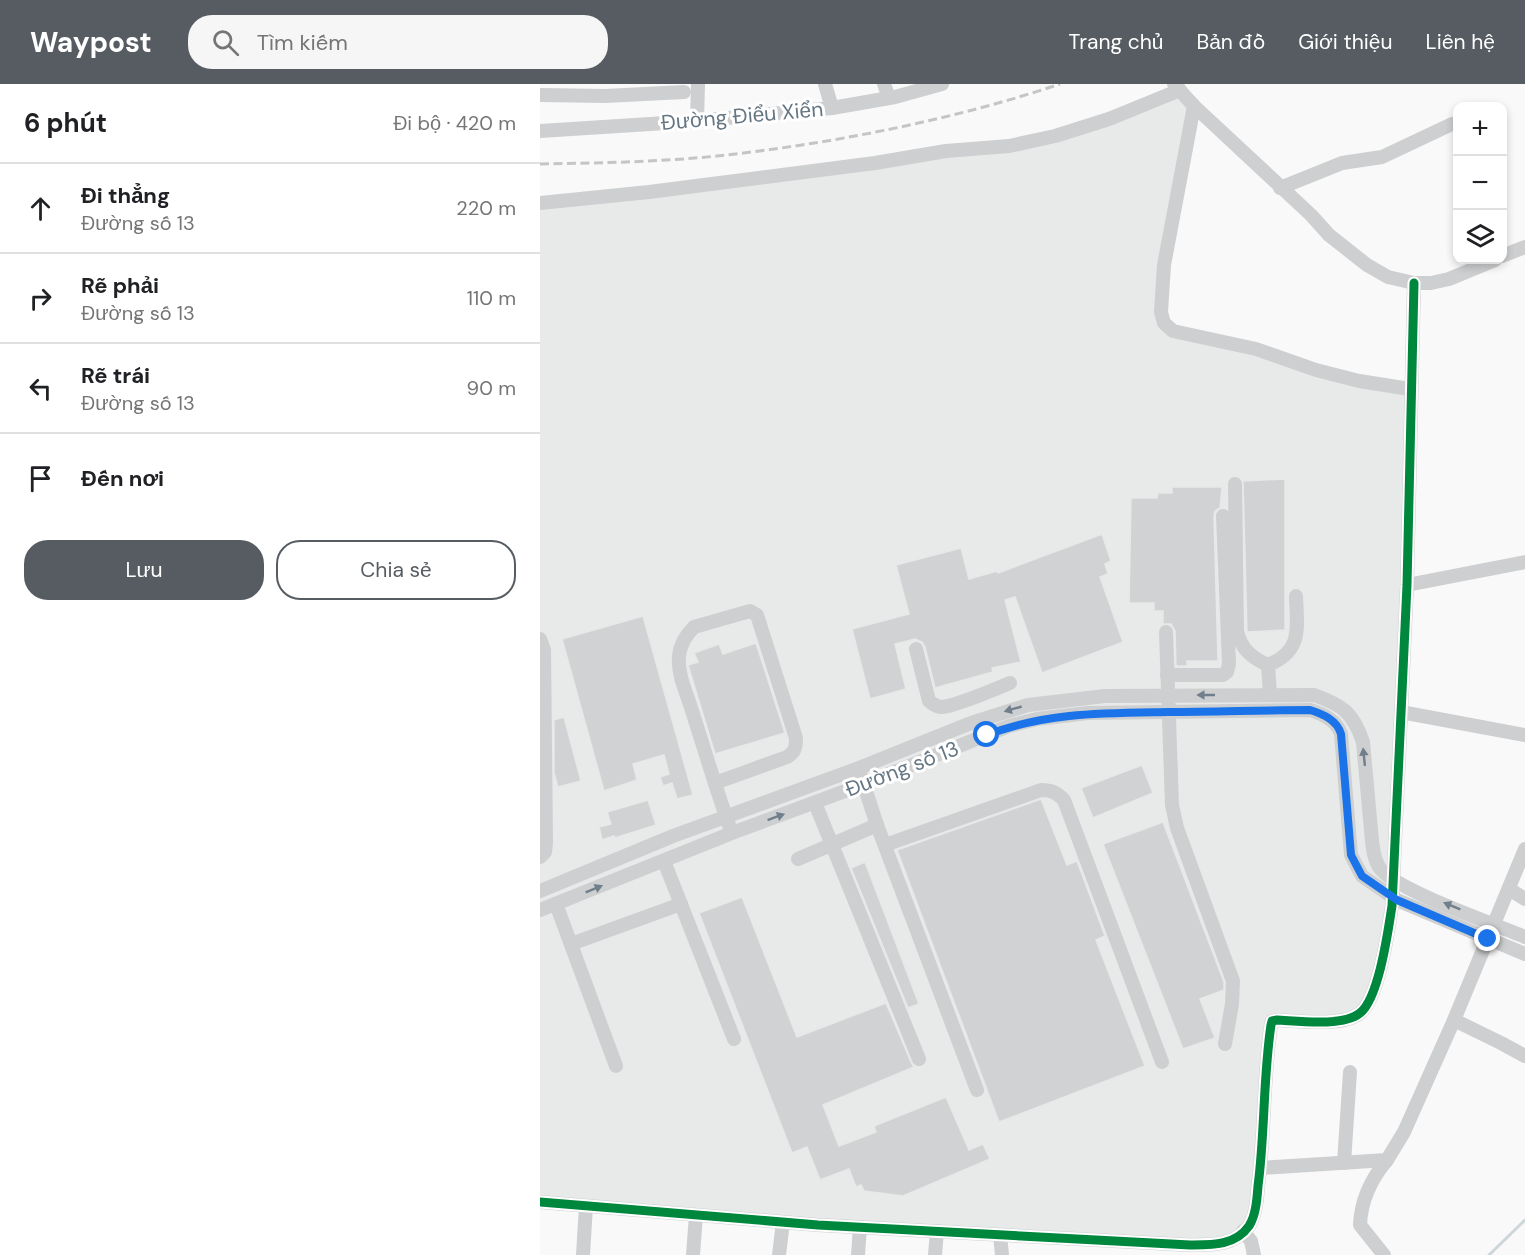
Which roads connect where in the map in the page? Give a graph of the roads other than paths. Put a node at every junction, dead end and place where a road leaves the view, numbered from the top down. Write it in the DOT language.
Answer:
graph roads {
  1 [pos="698,84"];
  2 [pos="825,84"];
  3 [pos="884,84"];
  4 [pos="942,84"];
  5 [pos="1177,87"];
  6 [pos="684,92"];
  7 [pos="540,95"];
  8 [pos="889,98"];
  9 [pos="1194,106"];
  10 [pos="832,108"];
  11 [pos="697,121"];
  12 [pos="1452,124"];
  13 [pos="540,132"];
  14 [pos="1280,188"];
  15 [pos="540,203"];
  16 [pos="1525,247"];
  17 [pos="1507,254"];
  18 [pos="1485,264"];
  19 [pos="1414,283"];
  20 [pos="1410,390"];
  21 [pos="1235,484"];
  22 [pos="1223,516"];
  23 [pos="1525,562"];
  24 [pos="1407,585"];
  25 [pos="1296,596"];
  26 [pos="1166,632"];
  27 [pos="540,639"];
  28 [pos="916,649"];
  29 [pos="1268,665"];
  30 [pos="1167,675"];
  31 [pos="1010,683"];
  32 [pos="1270,695"];
  33 [pos="1168,696"];
  34 [pos="955,703"];
  35 [pos="1341,706"];
  36 [pos="1168,712"];
  37 [pos="1401,712"];
  38 [pos="1332,721"];
  39 [pos="971,723"];
  40 [pos="1525,735"];
  41 [pos="859,768"];
  42 [pos="715,783"];
  43 [pos="864,784"];
  44 [pos="815,803"];
  45 [pos="726,817"];
  46 [pos="877,825"];
  47 [pos="732,833"];
  48 [pos="831,845"];
  49 [pos="885,845"];
  50 [pos="1525,849"];
  51 [pos="540,857"];
  52 [pos="798,859"];
  53 [pos="664,861"];
  54 [pos="1393,880"];
  55 [pos="1509,889"];
  56 [pos="540,891"];
  57 [pos="1392,897"];
  58 [pos="1525,899"];
  59 [pos="556,904"];
  60 [pos="681,904"];
  61 [pos="540,910"];
  62 [pos="1494,924"];
  63 [pos="1525,937"];
  64 [pos="1488,939"];
  65 [pos="571,944"];
  66 [pos="1525,954"];
  67 [pos="1454,1020"];
  68 [pos="734,1039"];
  69 [pos="1225,1044"];
  70 [pos="1525,1056"];
  71 [pos="919,1059"];
  72 [pos="1162,1062"];
  73 [pos="616,1066"];
  74 [pos="1350,1072"];
  75 [pos="978,1090"];
  76 [pos="1387,1161"];
  77 [pos="1344,1163"];
  78 [pos="1260,1168"];
  79 [pos="540,1202"];
  80 [pos="586,1206"];
  81 [pos="696,1215"];
  82 [pos="783,1222"];
  83 [pos="860,1227"];
  84 [pos="937,1231"];
  85 [pos="1243,1232"];
  86 [pos="1000,1235"];
  87 [pos="1109,1241"];
  88 [pos="583,1255"];
  89 [pos="693,1255"];
  90 [pos="779,1255"];
  91 [pos="858,1255"];
  92 [pos="935,1255"];
  93 [pos="1002,1255"];
  94 [pos="1108,1255"];
  95 [pos="1254,1255"];
  96 [pos="1384,1255"];
  1 -- 11 [label="street"];
  2 -- 10 [label="street"];
  3 -- 8 [label="street"];
  4 -- 8 [label="street, Đường Điểu Xiển"];
  5 -- 9 [label="street"];
  5 -- 15 [label="street"];
  6 -- 7 [label="street"];
  8 -- 10 [label="street, Đường Điểu Xiển"];
  9 -- 14 [label="street"];
  9 -- 20 [label="street"];
  10 -- 11 [label="street, Đường Điểu Xiển"];
  11 -- 13 [label="street, Đường Điểu Xiển"];
  12 -- 14 [label="street"];
  14 -- 19 [label="street"];
  16 -- 17 [label="street"];
  18 -- 19 [label="street"];
  19 -- 20 [label="street"];
  20 -- 24 [label="street"];
  21 -- 29 [label="street"];
  22 -- 30 [label="street"];
  23 -- 24 [label="street"];
  24 -- 37 [label="street"];
  25 -- 29 [label="street"];
  26 -- 30 [label="street"];
  27 -- 51 [label="street"];
  28 -- 34 [label="street"];
  29 -- 32 [label="street"];
  30 -- 33 [label="street"];
  31 -- 34 [label="street"];
  32 -- 33 [label="street, Đường số 13, one-way"];
  32 -- 35 [label="street, Đường số 13"];
  33 -- 36 [label="street"];
  33 -- 39 [label="street, Đường số 13, one-way"];
  34 -- 39 [label="street"];
  35 -- 38 [label="street"];
  54 -- 35 [label="street, one-way"];
  36 -- 38 [label="street, Đường số 13"];
  36 -- 43 [label="street, Đường số 13"];
  36 -- 69 [label="street"];
  37 -- 40 [label="street"];
  37 -- 54 [label="street"];
  38 -- 57 [label="street"];
  39 -- 41 [label="street, Đường số 13"];
  41 -- 43 [label="street"];
  41 -- 45 [label="street, Đường số 13"];
  42 -- 42 [label="street"];
  42 -- 45 [label="street"];
  43 -- 44 [label="street, Đường số 13"];
  43 -- 46 [label="street"];
  47 -- 44 [label="street, Đường số 13, one-way"];
  44 -- 48 [label="street"];
  45 -- 47 [label="street"];
  45 -- 56 [label="street, Đường số 13"];
  46 -- 48 [label="street"];
  46 -- 49 [label="street"];
  47 -- 53 [label="street, Đường số 13"];
  48 -- 52 [label="street"];
  48 -- 71 [label="street"];
  49 -- 72 [label="street"];
  49 -- 75 [label="street"];
  50 -- 55 [label="street"];
  59 -- 53 [label="street, Đường số 13, one-way"];
  53 -- 60 [label="street"];
  54 -- 57 [label="street"];
  62 -- 54 [label="street, one-way"];
  55 -- 58 [label="street"];
  55 -- 62 [label="street"];
  57 -- 64 [label="street"];
  57 -- 78 [label="street"];
  59 -- 61 [label="street, Đường số 13"];
  59 -- 65 [label="street"];
  60 -- 65 [label="street"];
  60 -- 68 [label="street"];
  62 -- 63 [label="street"];
  62 -- 64 [label="street"];
  64 -- 66 [label="street"];
  64 -- 67 [label="street"];
  65 -- 73 [label="street"];
  67 -- 70 [label="street"];
  67 -- 76 [label="street"];
  74 -- 77 [label="street"];
  76 -- 77 [label="street"];
  76 -- 96 [label="street"];
  77 -- 78 [label="street"];
  78 -- 85 [label="street"];
  79 -- 80 [label="street"];
  80 -- 81 [label="street"];
  80 -- 88 [label="street"];
  81 -- 82 [label="street"];
  81 -- 89 [label="street"];
  82 -- 83 [label="street"];
  82 -- 90 [label="street"];
  83 -- 84 [label="street"];
  83 -- 91 [label="street"];
  84 -- 86 [label="street"];
  84 -- 92 [label="street"];
  85 -- 87 [label="street"];
  85 -- 95 [label="street"];
  86 -- 87 [label="street"];
  86 -- 93 [label="street"];
  87 -- 94 [label="street"];
}
